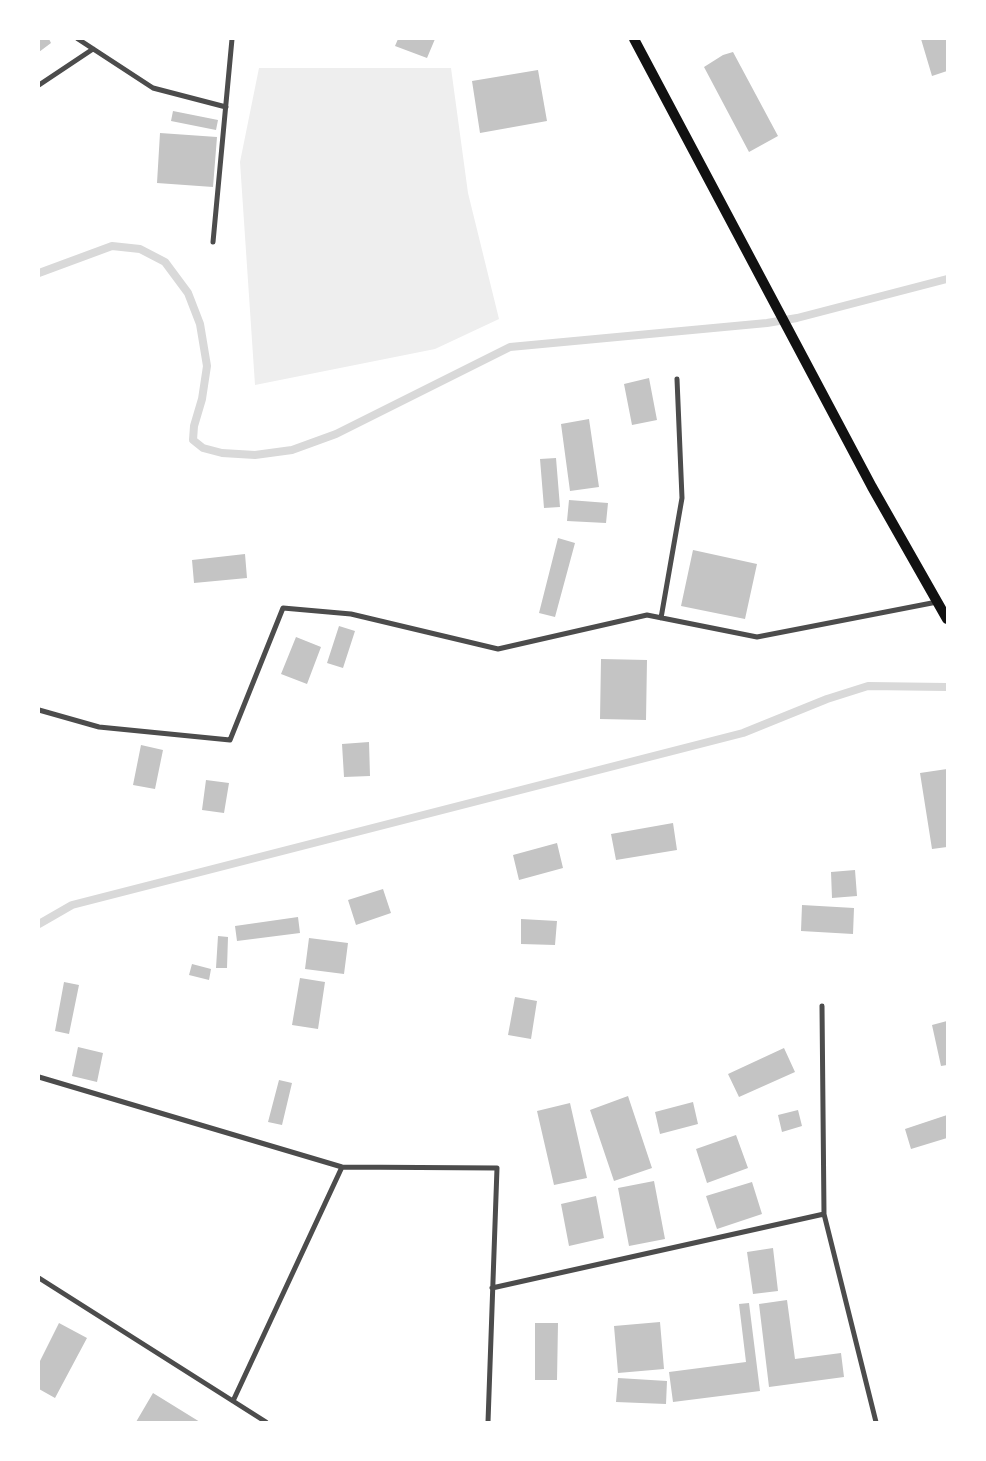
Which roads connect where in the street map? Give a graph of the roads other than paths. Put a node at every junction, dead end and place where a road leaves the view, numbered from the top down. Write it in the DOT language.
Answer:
graph roads {
  1 [pos="78,39"];
  2 [pos="232,39"];
  3 [pos="634,39"];
  4 [pos="94,49"];
  5 [pos="39,85"];
  6 [pos="226,106"];
  7 [pos="213,242"];
  8 [pos="677,379"];
  9 [pos="938,602"];
  10 [pos="661,618"];
  11 [pos="947,619"];
  12 [pos="39,710"];
  13 [pos="822,1006"];
  14 [pos="39,1077"];
  15 [pos="342,1167"];
  16 [pos="824,1214"];
  17 [pos="39,1278"];
  18 [pos="492,1288"];
  19 [pos="232,1401"];
  20 [pos="266,1422"];
  21 [pos="488,1422"];
  22 [pos="876,1422"];
  1 -- 4 [label="street"];
  2 -- 6 [label="street"];
  3 -- 9 [label="main road"];
  4 -- 5 [label="street"];
  4 -- 6 [label="street"];
  6 -- 7 [label="street"];
  8 -- 10 [label="street"];
  9 -- 10 [label="street"];
  9 -- 11 [label="main road"];
  10 -- 12 [label="street"];
  13 -- 16 [label="street"];
  14 -- 15 [label="street"];
  15 -- 18 [label="street"];
  15 -- 19 [label="street"];
  16 -- 18 [label="street"];
  16 -- 22 [label="street"];
  17 -- 19 [label="street"];
  18 -- 21 [label="street"];
  19 -- 20 [label="street"];
}
